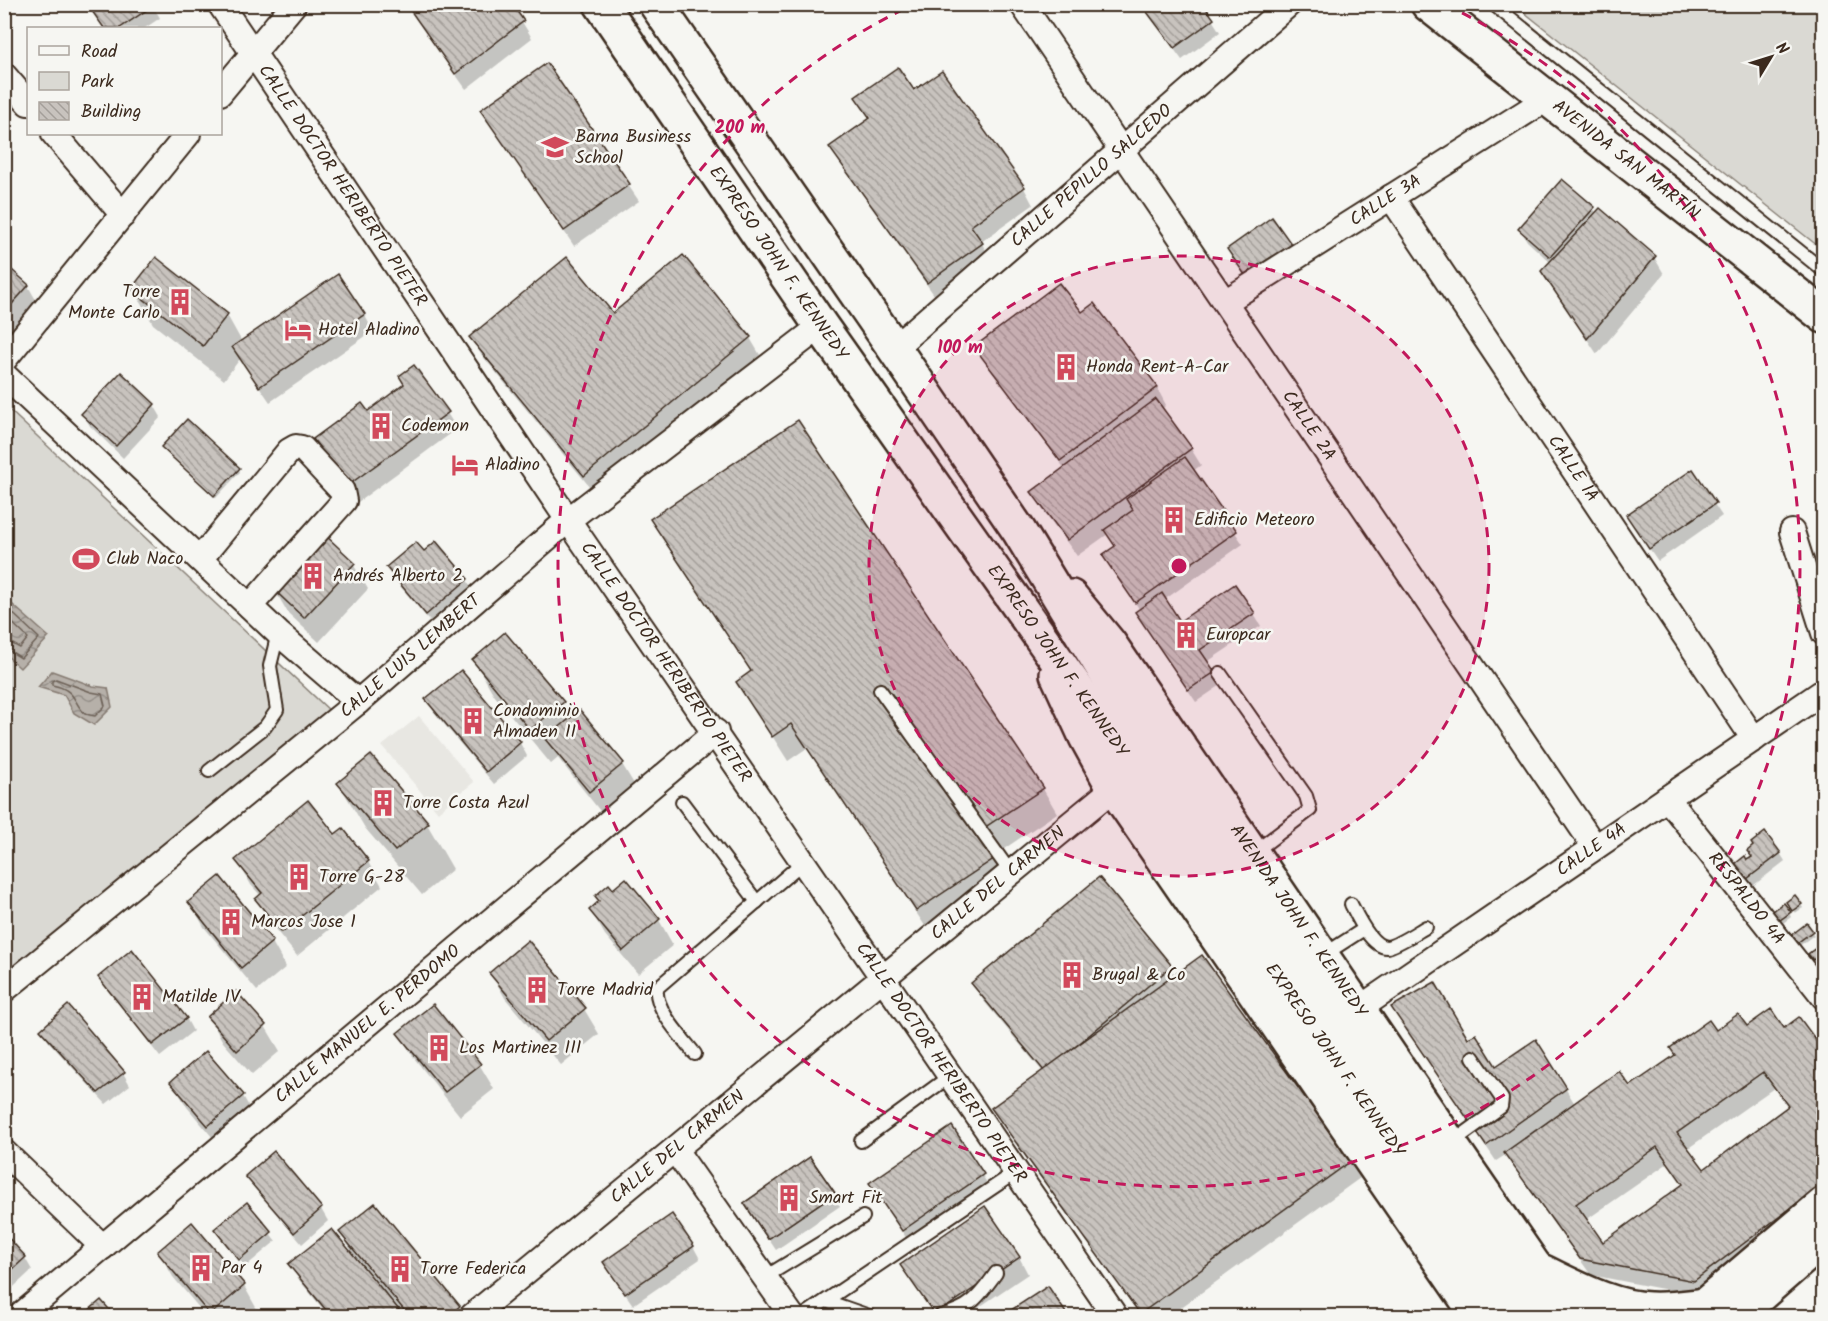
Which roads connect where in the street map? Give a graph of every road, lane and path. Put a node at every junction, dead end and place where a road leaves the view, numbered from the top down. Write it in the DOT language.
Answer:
graph roads {
  1 [pos="220,4"];
  2 [pos="294,4"];
  3 [pos="602,4"];
  4 [pos="656,4"];
  5 [pos="1022,4"];
  6 [pos="1289,4"];
  7 [pos="1428,4"];
  8 [pos="1493,4"];
  9 [pos="253,53"];
  10 [pos="4,75"];
  11 [pos="222,91"];
  12 [pos="1548,98"];
  13 [pos="27,102"];
  14 [pos="55,135"];
  15 [pos="187,135"];
  16 [pos="1121,150"];
  17 [pos="1391,197"];
  18 [pos="123,215"];
  19 [pos="1824,271"];
  20 [pos="1225,303"];
  21 [pos="1824,316"];
  22 [pos="821,326"];
  23 [pos="894,348"];
  24 [pos="4,360"];
  25 [pos="4,375"];
  26 [pos="568,520"];
  27 [pos="1019,531"];
  28 [pos="1792,532"];
  29 [pos="200,559"];
  30 [pos="250,606"];
  31 [pos="278,633"];
  32 [pos="1824,633"];
  33 [pos="1220,673"];
  34 [pos="880,690"];
  35 [pos="1824,691"];
  36 [pos="357,702"];
  37 [pos="716,732"];
  38 [pos="1754,739"];
  39 [pos="209,771"];
  40 [pos="1137,773"];
  41 [pos="1667,798"];
  42 [pos="682,802"];
  43 [pos="1595,847"];
  44 [pos="1252,854"];
  45 [pos="803,862"];
  46 [pos="1011,873"];
  47 [pos="757,902"];
  48 [pos="1351,904"];
  49 [pos="1426,927"];
  50 [pos="1364,929"];
  51 [pos="1321,957"];
  52 [pos="883,978"];
  53 [pos="4,990"];
  54 [pos="1824,997"];
  55 [pos="1357,1010"];
  56 [pos="695,1054"];
  57 [pos="1473,1058"];
  58 [pos="950,1076"];
  59 [pos="861,1141"];
  60 [pos="1450,1144"];
  61 [pos="675,1150"];
  62 [pos="4,1152"];
  63 [pos="1016,1172"];
  64 [pos="1487,1198"];
  65 [pos="1824,1204"];
  66 [pos="863,1218"];
  67 [pos="1824,1239"];
  68 [pos="1427,1243"];
  69 [pos="103,1247"];
  70 [pos="1537,1270"];
  71 [pos="996,1273"];
  72 [pos="765,1277"];
  73 [pos="1451,1278"];
  74 [pos="826,1301"];
  75 [pos="1699,1311"];
  76 [pos="1741,1314"];
  77 [pos="473,1316"];
  78 [pos="20,1317"];
  79 [pos="792,1317"];
  80 [pos="803,1317"];
  81 [pos="869,1317"];
  82 [pos="940,1317"];
  83 [pos="1115,1317"];
  84 [pos="1469,1317"];
  85 [pos="1478,1317"];
  86 [pos="1494,1317"];
  87 [pos="1511,1317"];
  88 [pos="1544,1317"];
  89 [pos="1555,1317"];
  90 [pos="1572,1317"];
  1 -- 9 [label="street, CALLE DOCTOR HERIBERTO PIETER"];
  2 -- 9 [label="street"];
  3 -- 22 [label="main road, EXPRESO JOHN F. KENNEDY"];
  4 -- 23 [label="main road, EXPRESO JOHN F. KENNEDY"];
  5 -- 16 [label="street, CALLE 2A"];
  6 -- 16 [label="street, CALLE PEPILLO SALCEDO"];
  7 -- 12 [label="main road, AVENIDA SAN MARTÍN"];
  8 -- 19 [label="lane"];
  9 -- 11 [label="street"];
  9 -- 26 [label="street, CALLE DOCTOR HERIBERTO PIETER"];
  10 -- 13 [label="street"];
  12 -- 17 [label="street, CALLE 3A"];
  12 -- 21 [label="main road, AVENIDA SAN MARTÍN"];
  14 -- 18 [label="street"];
  15 -- 18 [label="street"];
  16 -- 20 [label="street, CALLE 2A"];
  16 -- 23 [label="street, CALLE PEPILLO SALCEDO"];
  17 -- 20 [label="street, CALLE 3A"];
  17 -- 38 [label="street, CALLE 1A"];
  18 -- 24 [label="street"];
  20 -- 43 [label="street, CALLE 2A"];
  22 -- 26 [label="street, CALLE LUIS LEMBERT"];
  22 -- 40 [label="main road, EXPRESO JOHN F. KENNEDY"];
  23 -- 27 [label="main road, EXPRESO JOHN F. KENNEDY"];
  25 -- 29 [label="street"];
  26 -- 36 [label="street, CALLE LUIS LEMBERT"];
  26 -- 37 [label="street, CALLE DOCTOR HERIBERTO PIETER"];
  27 -- 40 [label="main road, EXPRESO JOHN F. KENNEDY"];
  27 -- 44 [label="main road, AVENIDA JOHN F. KENNEDY"];
  28 -- 32 [label="street"];
  29 -- 30 [label="street"];
  29 -- 30 [label="street"];
  30 -- 31 [label="street"];
  31 -- 36 [label="street"];
  31 -- 39 [label="lane"];
  33 -- 44 [label="lane"];
  34 -- 46 [label="lane"];
  35 -- 38 [label="street, CALLE 4A"];
  36 -- 53 [label="street, CALLE LUIS LEMBERT"];
  37 -- 45 [label="street, CALLE DOCTOR HERIBERTO PIETER"];
  37 -- 69 [label="street, CALLE MANUEL E. PERDOMO"];
  38 -- 41 [label="street, CALLE 4A"];
  40 -- 46 [label="street, CALLE DEL CARMEN"];
  40 -- 68 [label="main road"];
  40 -- 87 [label="main road, EXPRESO JOHN F. KENNEDY"];
  40 -- 88 [label="main road, EXPRESO JOHN F. KENNEDY"];
  41 -- 43 [label="street, CALLE 4A"];
  41 -- 54 [label="street, RESPALDO 4A"];
  42 -- 47 [label="lane"];
  43 -- 55 [label="street, CALLE 4A"];
  44 -- 51 [label="main road, AVENIDA JOHN F. KENNEDY"];
  45 -- 47 [label="lane"];
  45 -- 52 [label="street, CALLE DOCTOR HERIBERTO PIETER"];
  46 -- 52 [label="street, CALLE DEL CARMEN"];
  47 -- 56 [label="lane"];
  48 -- 50 [label="lane"];
  49 -- 50 [label="lane"];
  50 -- 51 [label="lane"];
  51 -- 55 [label="main road, AVENIDA JOHN F. KENNEDY"];
  52 -- 58 [label="street, CALLE DOCTOR HERIBERTO PIETER"];
  52 -- 61 [label="street, CALLE DEL CARMEN"];
  55 -- 60 [label="main road, AVENIDA JOHN F. KENNEDY"];
  57 -- 60 [label="lane"];
  58 -- 59 [label="lane"];
  58 -- 63 [label="street, CALLE DOCTOR HERIBERTO PIETER"];
  60 -- 64 [label="main road, AVENIDA JOHN F. KENNEDY"];
  61 -- 72 [label="street"];
  61 -- 77 [label="street, CALLE DEL CARMEN"];
  62 -- 69 [label="street"];
  63 -- 74 [label="lane"];
  63 -- 83 [label="street, CALLE DOCTOR HERIBERTO PIETER"];
  64 -- 70 [label="main road, AVENIDA JOHN F. KENNEDY"];
  64 -- 89 [label="main road"];
  65 -- 75 [label="main road"];
  66 -- 72 [label="lane"];
  67 -- 76 [label="main road"];
  68 -- 73 [label="main road"];
  68 -- 86 [label="main road"];
  69 -- 78 [label="street, CALLE MANUEL E. PERDOMO"];
  70 -- 75 [label="main road"];
  70 -- 90 [label="main road, AVENIDA JOHN F. KENNEDY"];
  71 -- 82 [label="lane"];
  72 -- 79 [label="street"];
  73 -- 84 [label="main road"];
  73 -- 85 [label="main road"];
  74 -- 80 [label="lane"];
  74 -- 81 [label="lane"];
}
